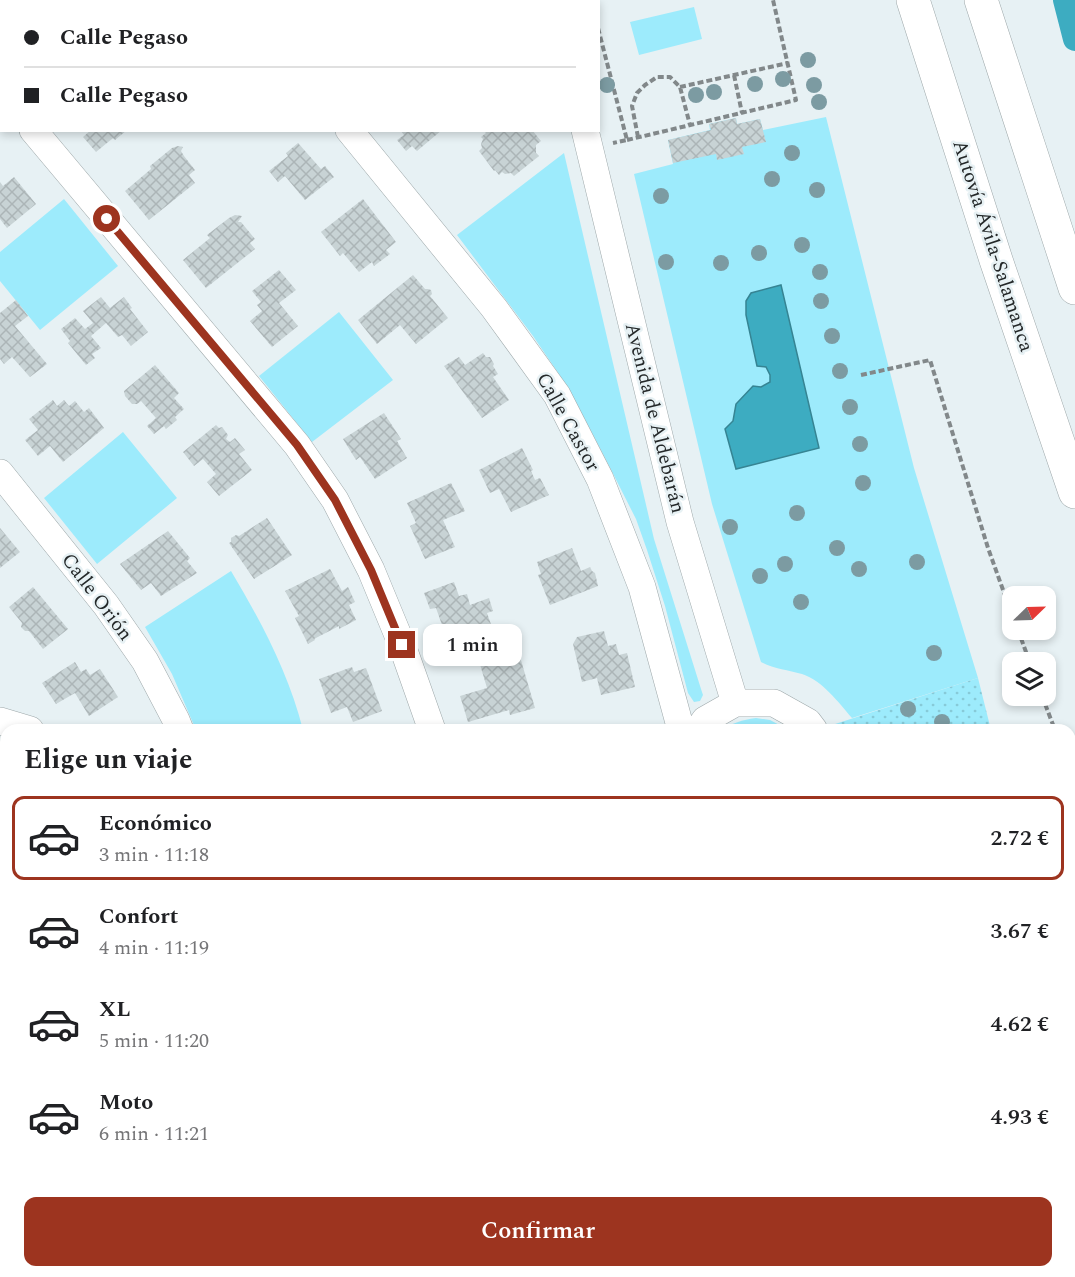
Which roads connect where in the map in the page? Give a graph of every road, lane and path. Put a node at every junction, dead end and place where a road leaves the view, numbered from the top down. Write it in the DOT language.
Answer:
graph roads {
  1 [pos="773,0"];
  2 [pos="913,0"];
  3 [pos="981,0"];
  4 [pos="600,36"];
  5 [pos="788,63"];
  6 [pos="734,75"];
  7 [pos="680,87"];
  8 [pos="742,113"];
  9 [pos="690,125"];
  10 [pos="35,132"];
  11 [pos="351,132"];
  12 [pos="638,137"];
  13 [pos="594,138"];
  14 [pos="627,140"];
  15 [pos="1075,288"];
  16 [pos="861,375"];
  17 [pos="0,473"];
  18 [pos="1075,492"];
  19 [pos="1002,587"];
  20 [pos="735,703"];
  21 [pos="1046,706"];
  22 [pos="178,724"];
  23 [pos="430,724"];
  24 [pos="679,724"];
  25 [pos="702,724"];
  26 [pos="809,724"];
  27 [pos="1053,724"];
  1 -- 5 [label="path"];
  2 -- 18 [label="highway, Autovía Ávila-Salamanca"];
  3 -- 15 [label="highway"];
  4 -- 14 [label="path"];
  5 -- 6 [label="path"];
  5 -- 8 [label="path"];
  6 -- 7 [label="path"];
  6 -- 8 [label="path"];
  7 -- 9 [label="path"];
  7 -- 12 [label="path"];
  8 -- 9 [label="path"];
  9 -- 12 [label="path"];
  10 -- 23 [label="street"];
  11 -- 24 [label="street, Calle Castor"];
  12 -- 14 [label="path"];
  13 -- 14 [label="path"];
  13 -- 20 [label="street, Avenida de Aldebarán"];
  16 -- 19 [label="path"];
  17 -- 22 [label="street, Calle Orión"];
  20 -- 25 [label="street"];
  20 -- 26 [label="street"];
  21 -- 27 [label="path"];
}
